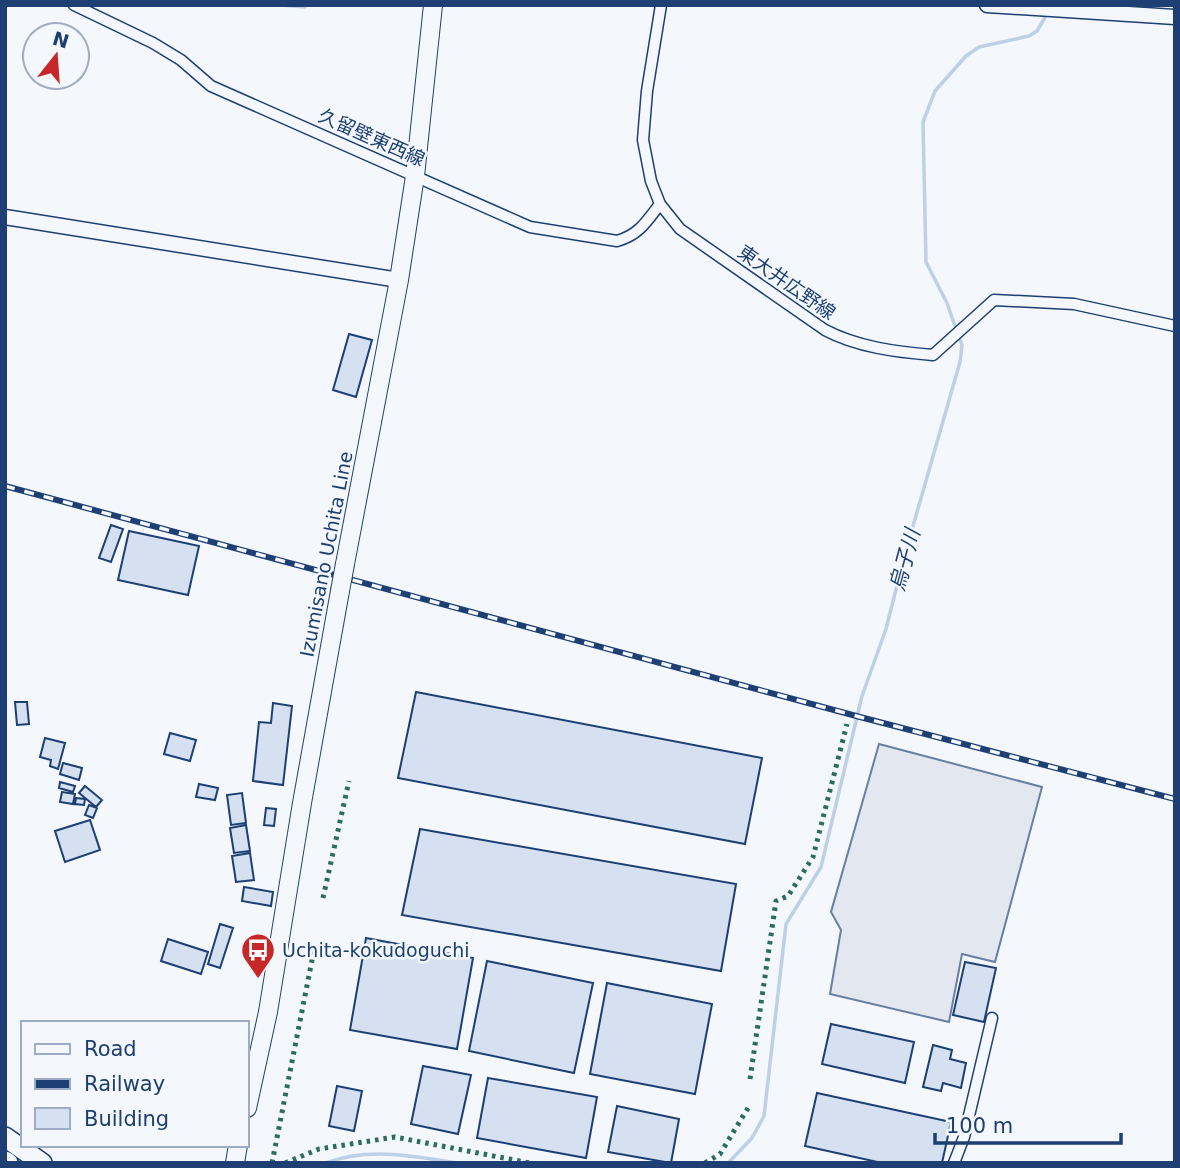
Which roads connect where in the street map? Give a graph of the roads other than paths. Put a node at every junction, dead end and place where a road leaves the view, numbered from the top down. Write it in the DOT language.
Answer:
graph roads {
  1 [pos="74,5"];
  2 [pos="433,5"];
  3 [pos="660,5"];
  4 [pos="987,5"];
  5 [pos="1175,18"];
  6 [pos="415,176"];
  7 [pos="660,204"];
  8 [pos="5,217"];
  9 [pos="399,280"];
  10 [pos="1175,326"];
  11 [pos="992,1018"];
  12 [pos="248,1103"];
  13 [pos="5,1137"];
  14 [pos="42,1163"];
  15 [pos="954,1163"];
  1 -- 6 [label="street, 久留壁東西線"];
  2 -- 6 [label="main road, Izumisano Uchita Line"];
  3 -- 7 [label="street, 東大井広野線"];
  4 -- 5 [label="street"];
  6 -- 7 [label="street, 久留壁東西線"];
  6 -- 9 [label="main road, Izumisano Uchita Line"];
  7 -- 10 [label="street, 東大井広野線"];
  8 -- 9 [label="street"];
  9 -- 12 [label="main road, Izumisano Uchita Line, bridge"];
  11 -- 15 [label="street"];
  13 -- 14 [label="highway"];
}
